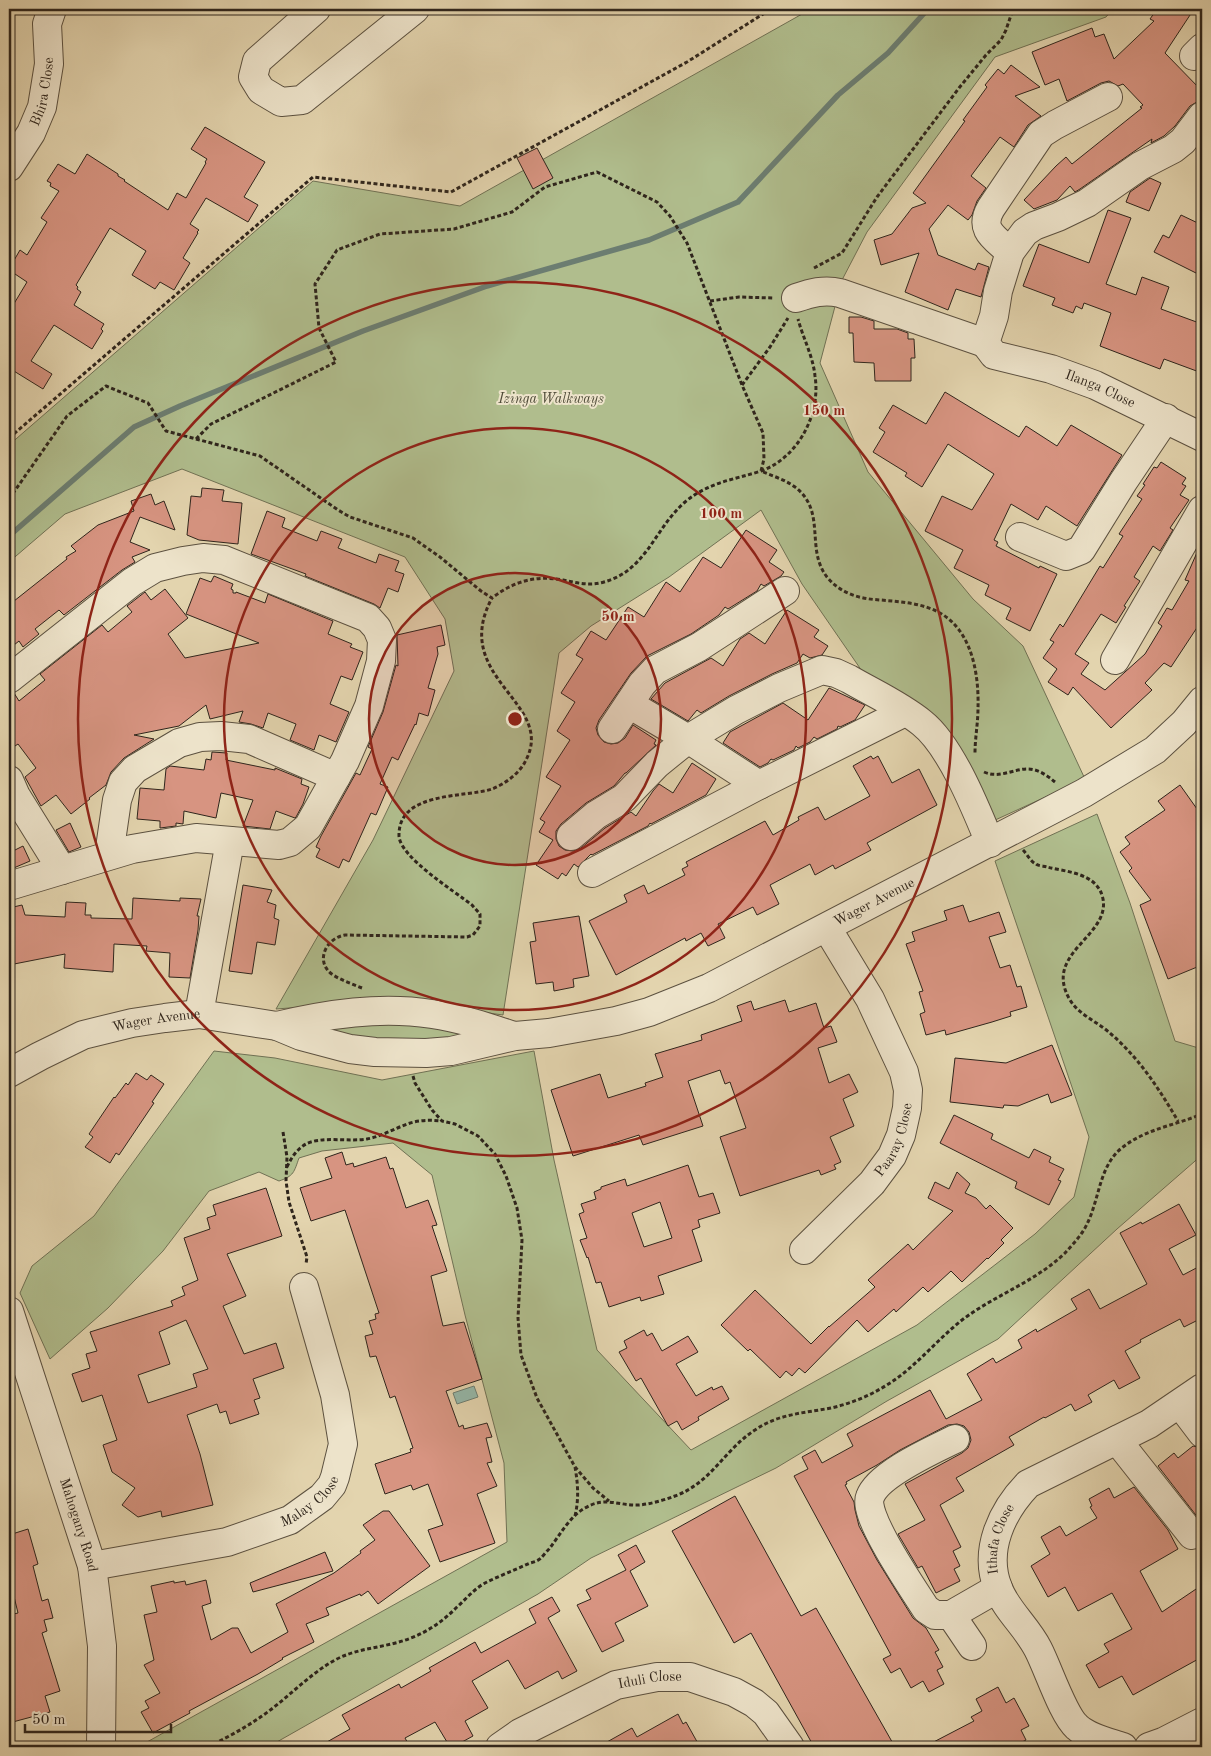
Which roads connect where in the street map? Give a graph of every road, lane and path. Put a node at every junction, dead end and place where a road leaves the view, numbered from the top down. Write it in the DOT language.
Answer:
graph roads {
  1 [pos="52,9"];
  2 [pos="316,9"];
  3 [pos="415,9"];
  4 [pos="771,9"];
  5 [pos="1013,9"];
  6 [pos="1108,98"];
  7 [pos="1202,116"];
  8 [pos="9,168"];
  9 [pos="1010,252"];
  10 [pos="796,298"];
  11 [pos="710,301"];
  12 [pos="990,349"];
  13 [pos="742,385"];
  14 [pos="1166,418"];
  15 [pos="1202,437"];
  16 [pos="9,438"];
  17 [pos="196,439"];
  18 [pos="761,471"];
  19 [pos="9,499"];
  20 [pos="1202,510"];
  21 [pos="1020,537"];
  22 [pos="785,591"];
  23 [pos="492,598"];
  24 [pos="1115,660"];
  25 [pos="9,679"];
  26 [pos="1202,701"];
  27 [pos="629,704"];
  28 [pos="906,712"];
  29 [pos="612,729"];
  30 [pos="688,739"];
  31 [pos="976,756"];
  32 [pos="978,766"];
  33 [pos="336,777"];
  34 [pos="9,780"];
  35 [pos="759,785"];
  36 [pos="1069,802"];
  37 [pos="571,836"];
  38 [pos="230,841"];
  39 [pos="990,843"];
  40 [pos="1020,846"];
  41 [pos="109,855"];
  42 [pos="62,870"];
  43 [pos="592,873"];
  44 [pos="9,886"];
  45 [pos="827,928"];
  46 [pos="370,991"];
  47 [pos="199,1014"];
  48 [pos="277,1026"];
  49 [pos="516,1036"];
  50 [pos="9,1052"];
  51 [pos="407,1054"];
  52 [pos="40,1056"];
  53 [pos="9,1073"];
  54 [pos="1202,1114"];
  55 [pos="442,1121"];
  56 [pos="1178,1121"];
  57 [pos="283,1132"];
  58 [pos="287,1167"];
  59 [pos="804,1250"];
  60 [pos="304,1288"];
  61 [pos="9,1311"];
  62 [pos="1202,1388"];
  63 [pos="1180,1404"];
  64 [pos="1202,1433"];
  65 [pos="955,1439"];
  66 [pos="1117,1440"];
  67 [pos="575,1467"];
  68 [pos="609,1501"];
  69 [pos="574,1516"];
  70 [pos="1192,1535"];
  71 [pos="92,1566"];
  72 [pos="998,1588"];
  73 [pos="952,1614"];
  74 [pos="972,1646"];
  75 [pos="1202,1722"];
  76 [pos="1074,1737"];
  77 [pos="101,1747"];
  78 [pos="208,1747"];
  79 [pos="500,1747"];
  80 [pos="790,1747"];
  81 [pos="1123,1747"];
  82 [pos="1149,1747"];
  1 -- 8 [label="street, Bhira Close"];
  2 -- 3 [label="street"];
  4 -- 16 [label="path"];
  5 -- 10 [label="path"];
  6 -- 9 [label="street"];
  7 -- 9 [label="street"];
  9 -- 12 [label="street"];
  10 -- 11 [label="path"];
  10 -- 12 [label="street, Ilanga Close"];
  10 -- 13 [label="path"];
  10 -- 18 [label="path"];
  11 -- 13 [label="path"];
  11 -- 17 [label="path"];
  12 -- 14 [label="street, Ilanga Close"];
  13 -- 18 [label="path"];
  14 -- 15 [label="street, Ilanga Close"];
  14 -- 21 [label="street"];
  17 -- 19 [label="path"];
  17 -- 23 [label="path"];
  18 -- 23 [label="path"];
  18 -- 31 [label="path"];
  20 -- 24 [label="street"];
  22 -- 27 [label="street"];
  23 -- 46 [label="path"];
  25 -- 33 [label="street"];
  26 -- 36 [label="street, Wager Avenue"];
  27 -- 29 [label="street"];
  27 -- 30 [label="street"];
  28 -- 30 [label="street"];
  28 -- 35 [label="street"];
  28 -- 39 [label="street"];
  30 -- 35 [label="street"];
  30 -- 37 [label="street"];
  32 -- 36 [label="path"];
  33 -- 38 [label="street"];
  33 -- 41 [label="street"];
  34 -- 42 [label="street"];
  35 -- 43 [label="street"];
  36 -- 39 [label="street, Wager Avenue"];
  38 -- 41 [label="street"];
  38 -- 47 [label="street"];
  39 -- 45 [label="street, Wager Avenue"];
  40 -- 56 [label="path"];
  41 -- 42 [label="street"];
  42 -- 44 [label="street"];
  45 -- 49 [label="street, Wager Avenue"];
  45 -- 59 [label="street, Paaray Close"];
  47 -- 48 [label="street, Wager Avenue"];
  47 -- 52 [label="street, Wager Avenue"];
  48 -- 49 [label="street, Wager Avenue"];
  48 -- 51 [label="street, Wager Avenue"];
  49 -- 51 [label="street, Wager Avenue"];
  50 -- 52 [label="street"];
  51 -- 55 [label="path"];
  52 -- 53 [label="street, Wager Avenue"];
  54 -- 56 [label="path"];
  55 -- 58 [label="path"];
  55 -- 67 [label="path"];
  56 -- 68 [label="path"];
  57 -- 58 [label="path"];
  58 -- 60 [label="path"];
  60 -- 71 [label="street, Malay Close"];
  61 -- 71 [label="street, Mahogany Road"];
  62 -- 63 [label="street, Ithafa Close"];
  63 -- 64 [label="street"];
  63 -- 66 [label="street, Ithafa Close"];
  65 -- 73 [label="street"];
  66 -- 70 [label="street"];
  66 -- 72 [label="street, Ithafa Close"];
  67 -- 68 [label="path"];
  67 -- 69 [label="path"];
  68 -- 69 [label="path"];
  69 -- 78 [label="path"];
  71 -- 77 [label="street, Mahogany Road"];
  72 -- 73 [label="street"];
  72 -- 76 [label="street, Ithafa Close"];
  73 -- 74 [label="street"];
  75 -- 82 [label="street"];
  76 -- 81 [label="street, Ithafa Close"];
  79 -- 80 [label="street, Iduli Close"];
}
